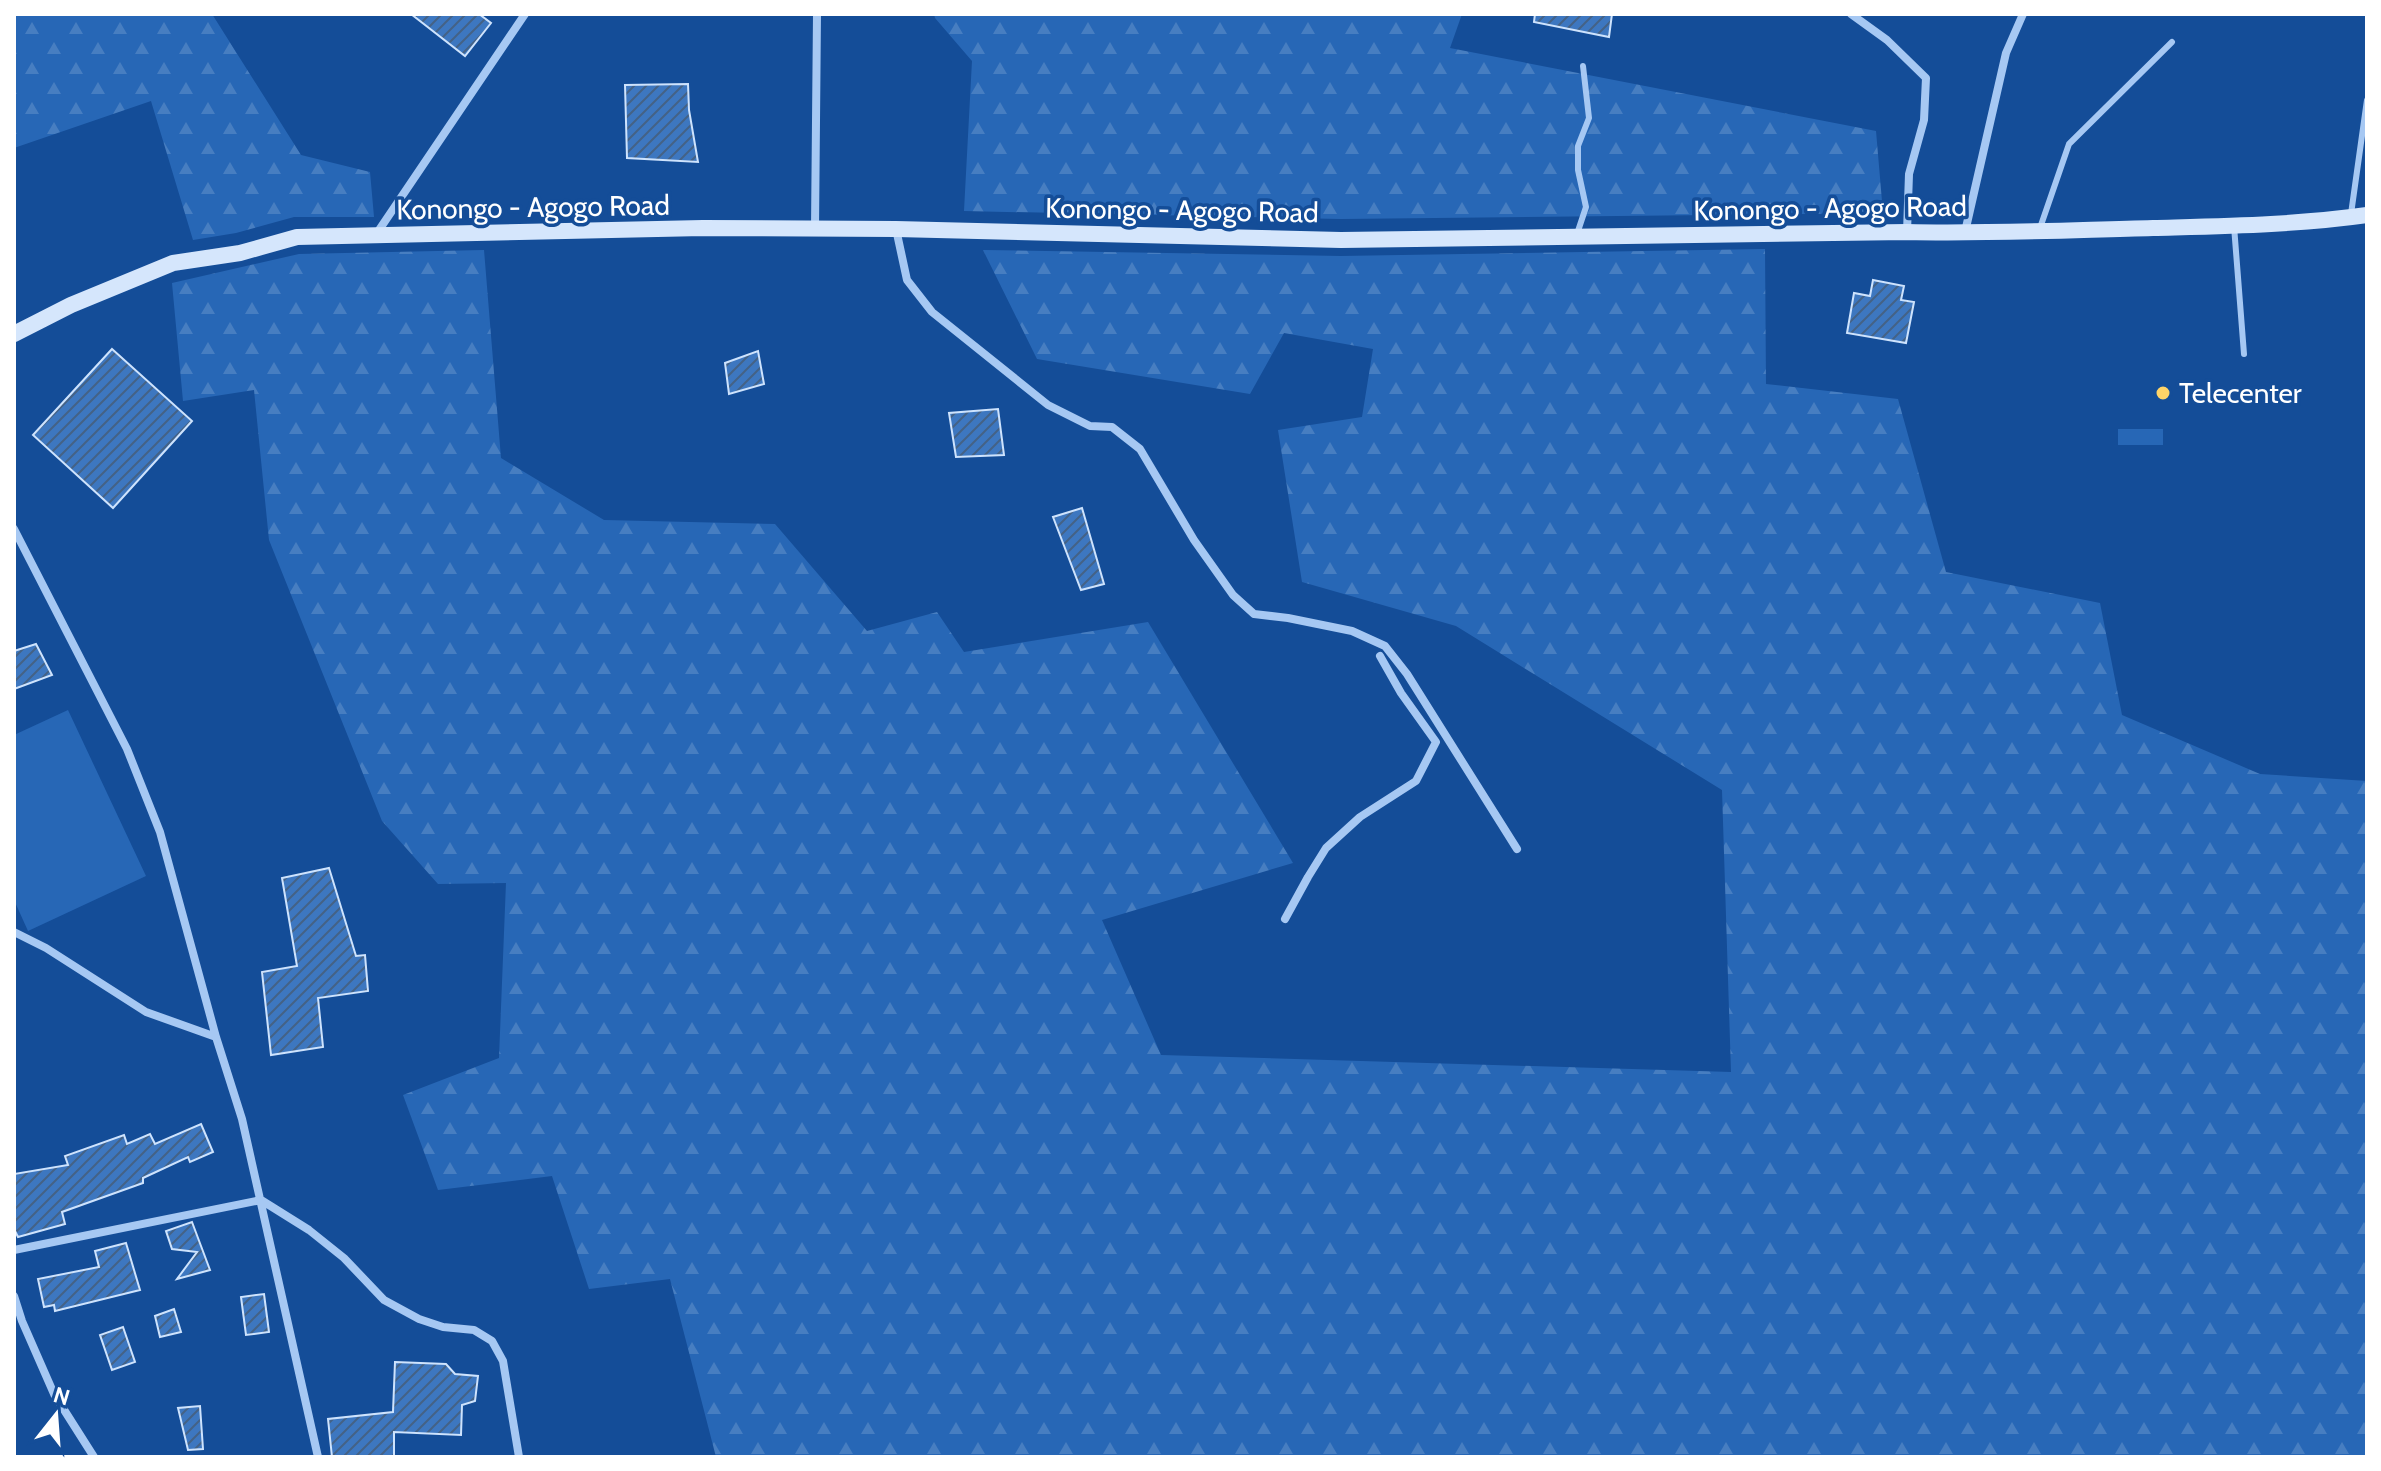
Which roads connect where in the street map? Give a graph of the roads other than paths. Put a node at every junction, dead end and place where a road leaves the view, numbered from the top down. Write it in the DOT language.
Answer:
graph roads {
  1 [pos="525,14"];
  2 [pos="817,14"];
  3 [pos="1851,14"];
  4 [pos="2023,14"];
  5 [pos="2172,42"];
  6 [pos="1583,66"];
  7 [pos="2367,100"];
  8 [pos="2359,216"];
  9 [pos="2234,225"];
  10 [pos="815,229"];
  11 [pos="896,229"];
  12 [pos="2039,231"];
  13 [pos="1907,232"];
  14 [pos="1965,233"];
  15 [pos="374,237"];
  16 [pos="1576,237"];
  17 [pos="14,334"];
  18 [pos="2244,354"];
  19 [pos="14,529"];
  20 [pos="1380,656"];
  21 [pos="1517,849"];
  22 [pos="1285,919"];
  23 [pos="14,932"];
  24 [pos="216,1037"];
  25 [pos="261,1200"];
  26 [pos="14,1250"];
  27 [pos="14,1296"];
  28 [pos="94,1457"];
  29 [pos="318,1457"];
  30 [pos="519,1457"];
  1 -- 15 [label="street"];
  2 -- 10 [label="street"];
  3 -- 13 [label="street"];
  4 -- 14 [label="street"];
  5 -- 12 [label="lane"];
  6 -- 16 [label="lane"];
  7 -- 8 [label="lane"];
  8 -- 9 [label="main road, Konongo - Agogo Road"];
  9 -- 12 [label="main road, Konongo - Agogo Road"];
  9 -- 18 [label="lane"];
  10 -- 11 [label="main road, Konongo - Agogo Road"];
  10 -- 15 [label="main road, Konongo - Agogo Road"];
  11 -- 16 [label="main road, Konongo - Agogo Road"];
  11 -- 21 [label="street"];
  12 -- 14 [label="main road, Konongo - Agogo Road"];
  13 -- 14 [label="main road, Konongo - Agogo Road"];
  13 -- 16 [label="main road, Konongo - Agogo Road"];
  15 -- 17 [label="main road, Konongo - Agogo Road"];
  19 -- 24 [label="street"];
  20 -- 22 [label="street"];
  23 -- 24 [label="street"];
  24 -- 25 [label="street"];
  25 -- 26 [label="street"];
  25 -- 29 [label="street"];
  25 -- 30 [label="street"];
  27 -- 28 [label="street"];
}
